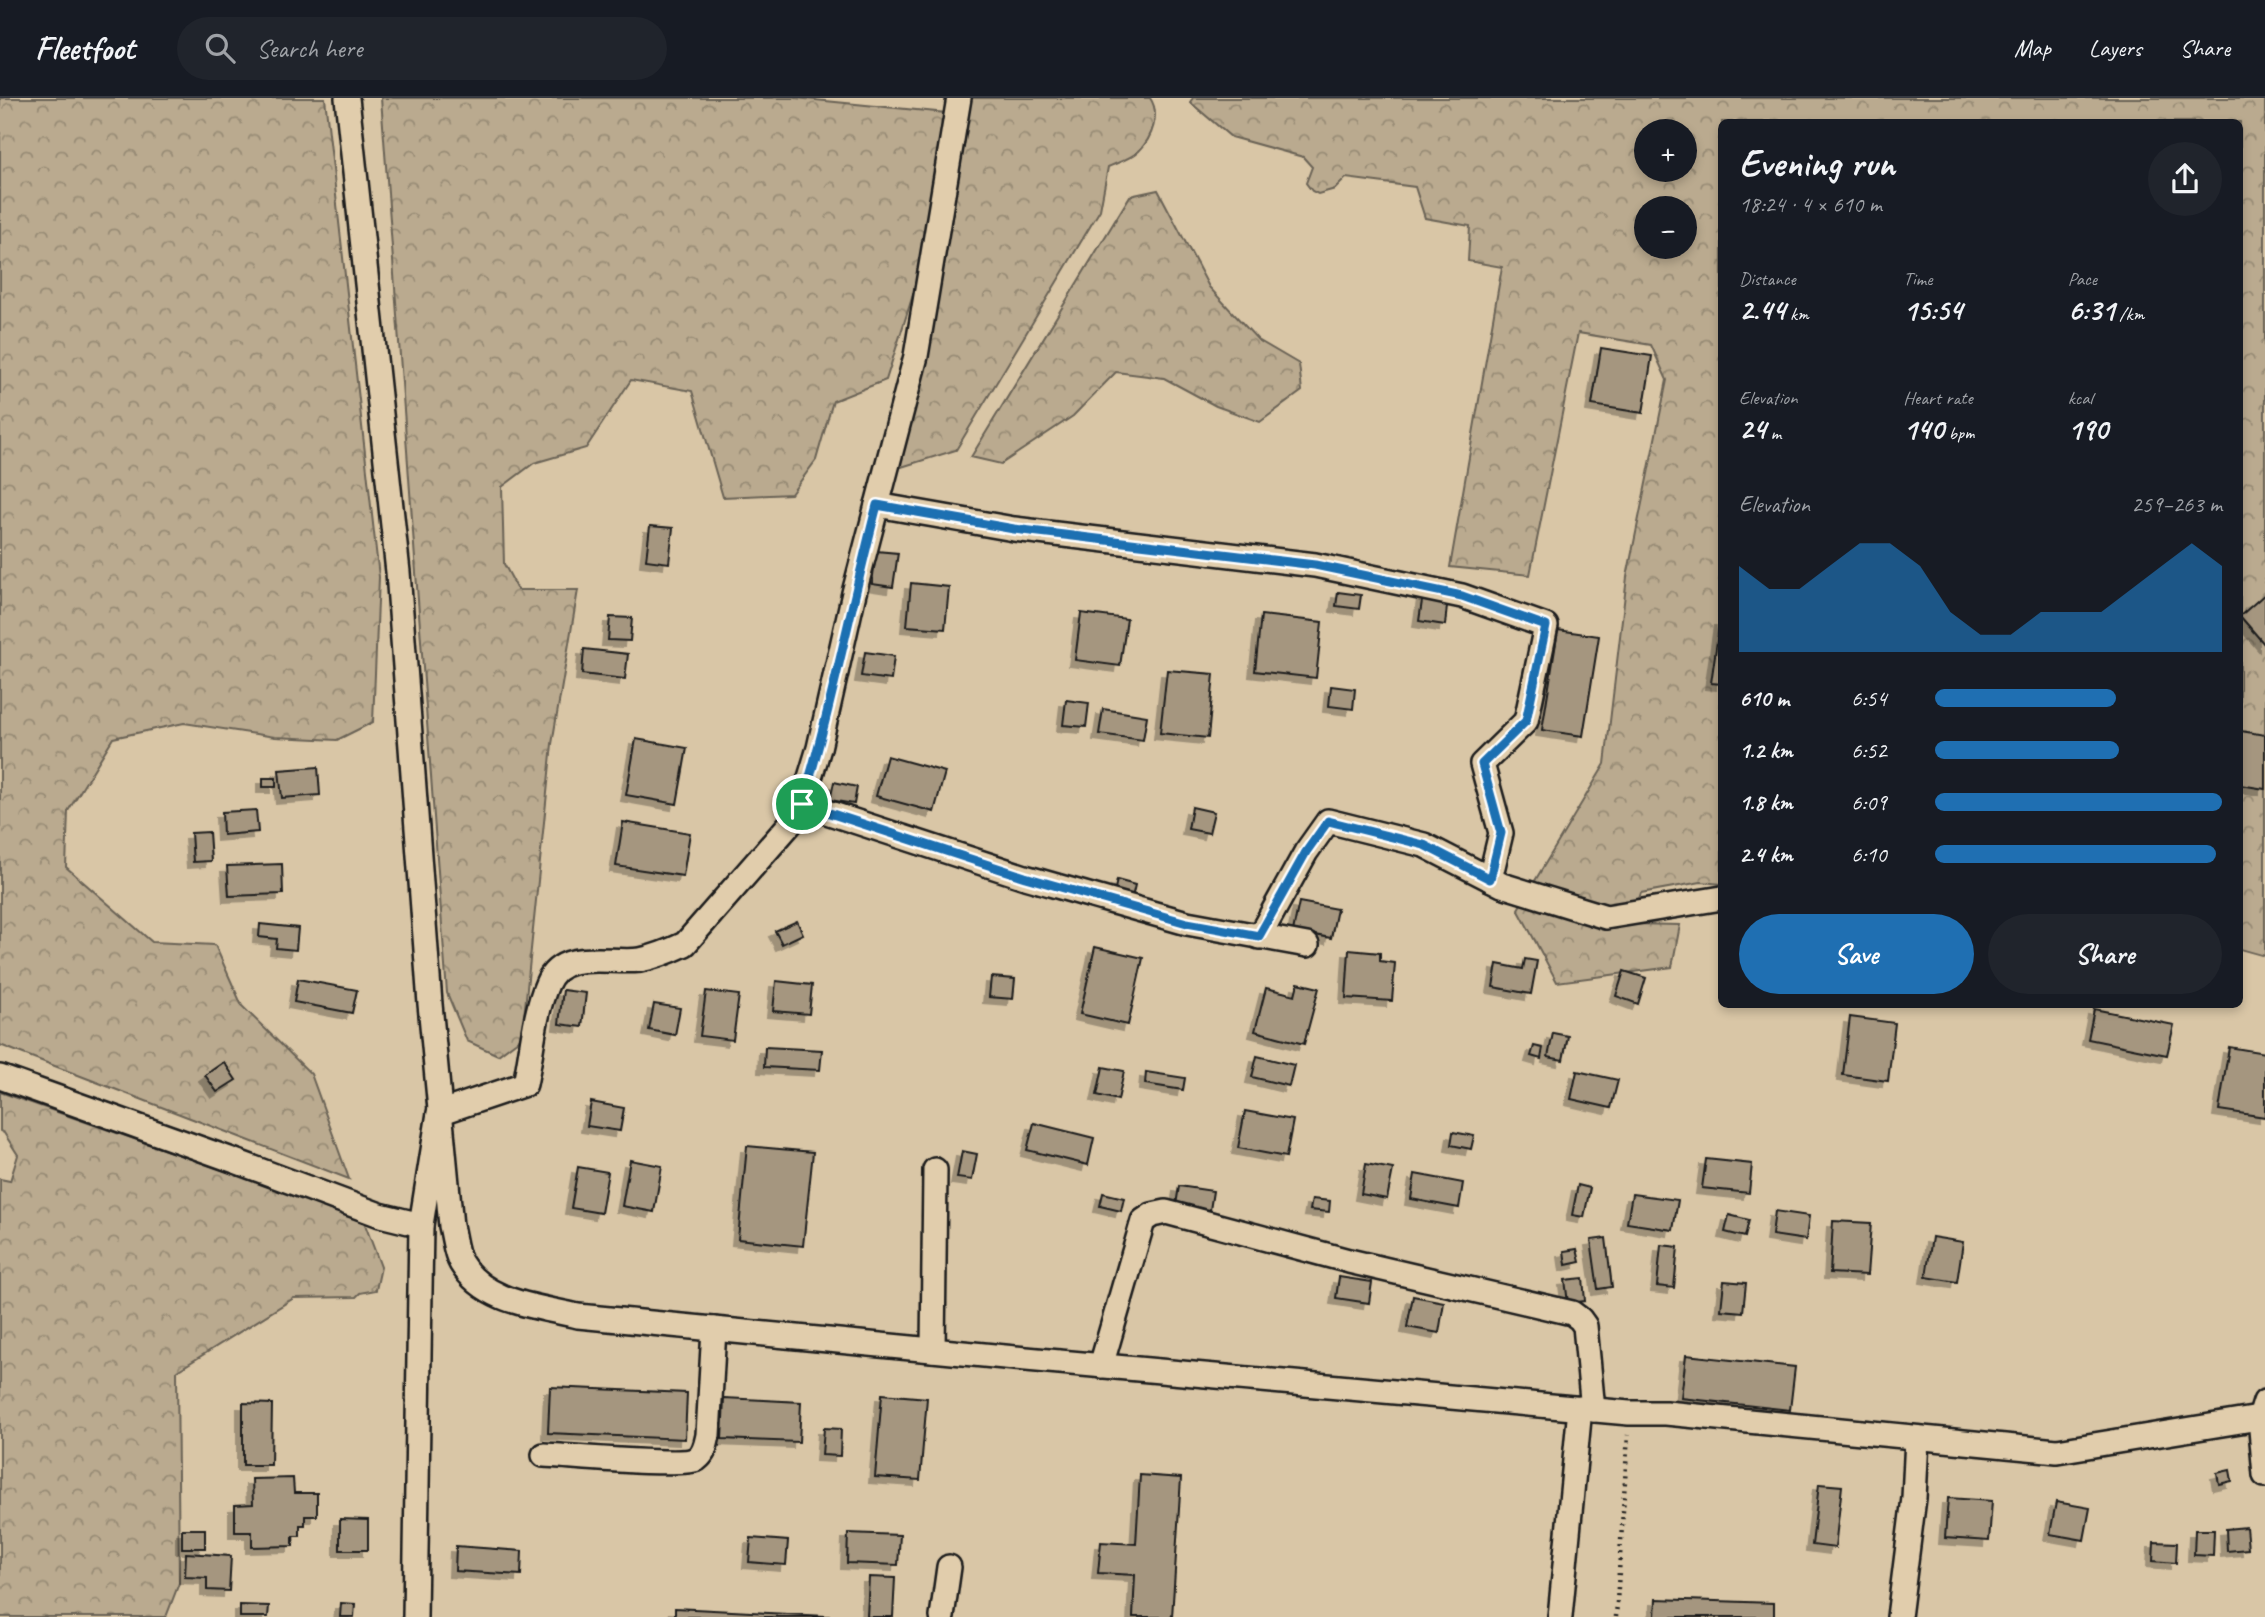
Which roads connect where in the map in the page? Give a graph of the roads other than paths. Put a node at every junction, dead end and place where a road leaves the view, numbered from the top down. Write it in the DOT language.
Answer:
graph roads {
  1 [pos="347,98"];
  2 [pos="959,98"];
  3 [pos="877,505"];
  4 [pos="802,804"];
  5 [pos="1490,879"];
  6 [pos="1718,899"];
  7 [pos="1259,936"];
  8 [pos="1307,945"];
  9 [pos="0,1077"];
  10 [pos="439,1113"];
  11 [pos="935,1170"];
  12 [pos="421,1225"];
  13 [pos="714,1329"];
  14 [pos="933,1350"];
  15 [pos="1101,1366"];
  16 [pos="1587,1409"];
  17 [pos="2263,1412"];
  18 [pos="1917,1437"];
  19 [pos="544,1455"];
  20 [pos="2265,1475"];
  21 [pos="949,1567"];
  22 [pos="415,1617"];
  23 [pos="942,1617"];
  24 [pos="1560,1617"];
  25 [pos="1899,1617"];
  1 -- 10 [label="street"];
  2 -- 3 [label="street"];
  3 -- 4 [label="street"];
  3 -- 5 [label="street"];
  4 -- 7 [label="street"];
  4 -- 10 [label="street"];
  5 -- 6 [label="street"];
  5 -- 7 [label="street"];
  7 -- 8 [label="street"];
  9 -- 12 [label="street"];
  10 -- 12 [label="street"];
  10 -- 13 [label="street"];
  11 -- 14 [label="street"];
  12 -- 22 [label="street"];
  13 -- 14 [label="street"];
  13 -- 19 [label="street"];
  14 -- 15 [label="street"];
  15 -- 16 [label="street"];
  15 -- 16 [label="street"];
  16 -- 18 [label="street"];
  16 -- 24 [label="street"];
  17 -- 18 [label="street"];
  17 -- 20 [label="street"];
  18 -- 25 [label="street"];
  21 -- 23 [label="street"];
}
